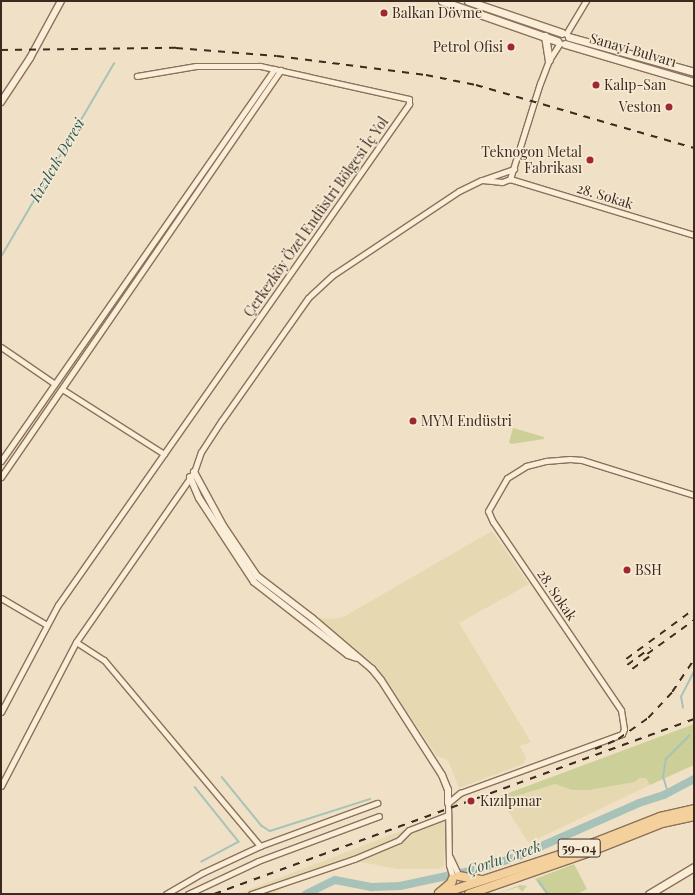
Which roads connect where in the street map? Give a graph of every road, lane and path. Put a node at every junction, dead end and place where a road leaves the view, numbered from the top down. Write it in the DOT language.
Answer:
graph roads {
  1 [pos="61,1"];
  2 [pos="442,1"];
  3 [pos="468,1"];
  4 [pos="586,1"];
  5 [pos="566,34"];
  6 [pos="545,36"];
  7 [pos="561,43"];
  8 [pos="549,60"];
  9 [pos="274,69"];
  10 [pos="281,70"];
  11 [pos="694,72"];
  12 [pos="137,76"];
  13 [pos="694,82"];
  14 [pos="1,102"];
  15 [pos="514,169"];
  16 [pos="510,179"];
  17 [pos="482,180"];
  18 [pos="694,235"];
  19 [pos="1,347"];
  20 [pos="55,384"];
  21 [pos="62,389"];
  22 [pos="164,454"];
  23 [pos="1,462"];
  24 [pos="192,475"];
  25 [pos="1,477"];
  26 [pos="694,495"];
  27 [pos="1,598"];
  28 [pos="47,626"];
  29 [pos="76,642"];
  30 [pos="1,712"];
  31 [pos="1,786"];
  32 [pos="377,803"];
  33 [pos="448,804"];
  34 [pos="694,809"];
  35 [pos="448,815"];
  36 [pos="379,816"];
  37 [pos="694,816"];
  38 [pos="260,846"];
  39 [pos="450,857"];
  40 [pos="694,867"];
  41 [pos="456,877"];
  42 [pos="513,880"];
  43 [pos="485,881"];
  44 [pos="462,892"];
  45 [pos="166,894"];
  46 [pos="188,894"];
  47 [pos="251,894"];
  48 [pos="438,894"];
  49 [pos="442,894"];
  50 [pos="488,894"];
  51 [pos="649,894"];
  1 -- 14 [label="street"];
  2 -- 6 [label="main road, Sanayi Bulvarı"];
  3 -- 5 [label="main road, Sanayi Bulvarı"];
  4 -- 5 [label="street"];
  5 -- 7 [label="main road"];
  5 -- 7 [label="main road"];
  5 -- 11 [label="main road, Sanayi Bulvarı"];
  6 -- 7 [label="main road, Sanayi Bulvarı"];
  6 -- 8 [label="main road"];
  7 -- 8 [label="street"];
  7 -- 13 [label="main road, Sanayi Bulvarı"];
  8 -- 15 [label="street"];
  9 -- 10 [label="street, Çerkezköy Özel Endüstri Bölgesi İç Yol"];
  9 -- 12 [label="street, Çerkezköy Özel Endüstri Bölgesi İç Yol"];
  9 -- 20 [label="street"];
  10 -- 21 [label="street"];
  10 -- 22 [label="street, Çerkezköy Özel Endüstri Bölgesi İç Yol"];
  15 -- 16 [label="street"];
  15 -- 17 [label="street"];
  16 -- 17 [label="street"];
  16 -- 18 [label="street, 28. Sokak"];
  17 -- 24 [label="street"];
  19 -- 20 [label="street"];
  20 -- 23 [label="street"];
  21 -- 22 [label="street"];
  21 -- 25 [label="street"];
  22 -- 28 [label="street, Çerkezköy Özel Endüstri Bölgesi İç Yol"];
  24 -- 29 [label="street"];
  24 -- 33 [label="street"];
  26 -- 33 [label="street, 28. Sokak"];
  27 -- 28 [label="street"];
  28 -- 30 [label="street, Çerkezköy Özel Endüstri Bölgesi İç Yol"];
  29 -- 31 [label="street"];
  29 -- 38 [label="street"];
  32 -- 38 [label="street"];
  33 -- 35 [label="street"];
  34 -- 43 [label="main road, 59-04 / 59-04"];
  35 -- 39 [label="street"];
  35 -- 47 [label="street"];
  36 -- 46 [label="street"];
  37 -- 42 [label="main road, 59-04"];
  38 -- 45 [label="street"];
  39 -- 41 [label="street"];
  39 -- 41 [label="street"];
  40 -- 51 [label="main road"];
  41 -- 43 [label="main road"];
  41 -- 44 [label="main road"];
  41 -- 48 [label="main road"];
  42 -- 44 [label="main road, 59-04"];
  42 -- 50 [label="main road"];
  43 -- 44 [label="main road, 59-04 / 59-04"];
  44 -- 49 [label="main road, 59-04 / 59-04"];
}
